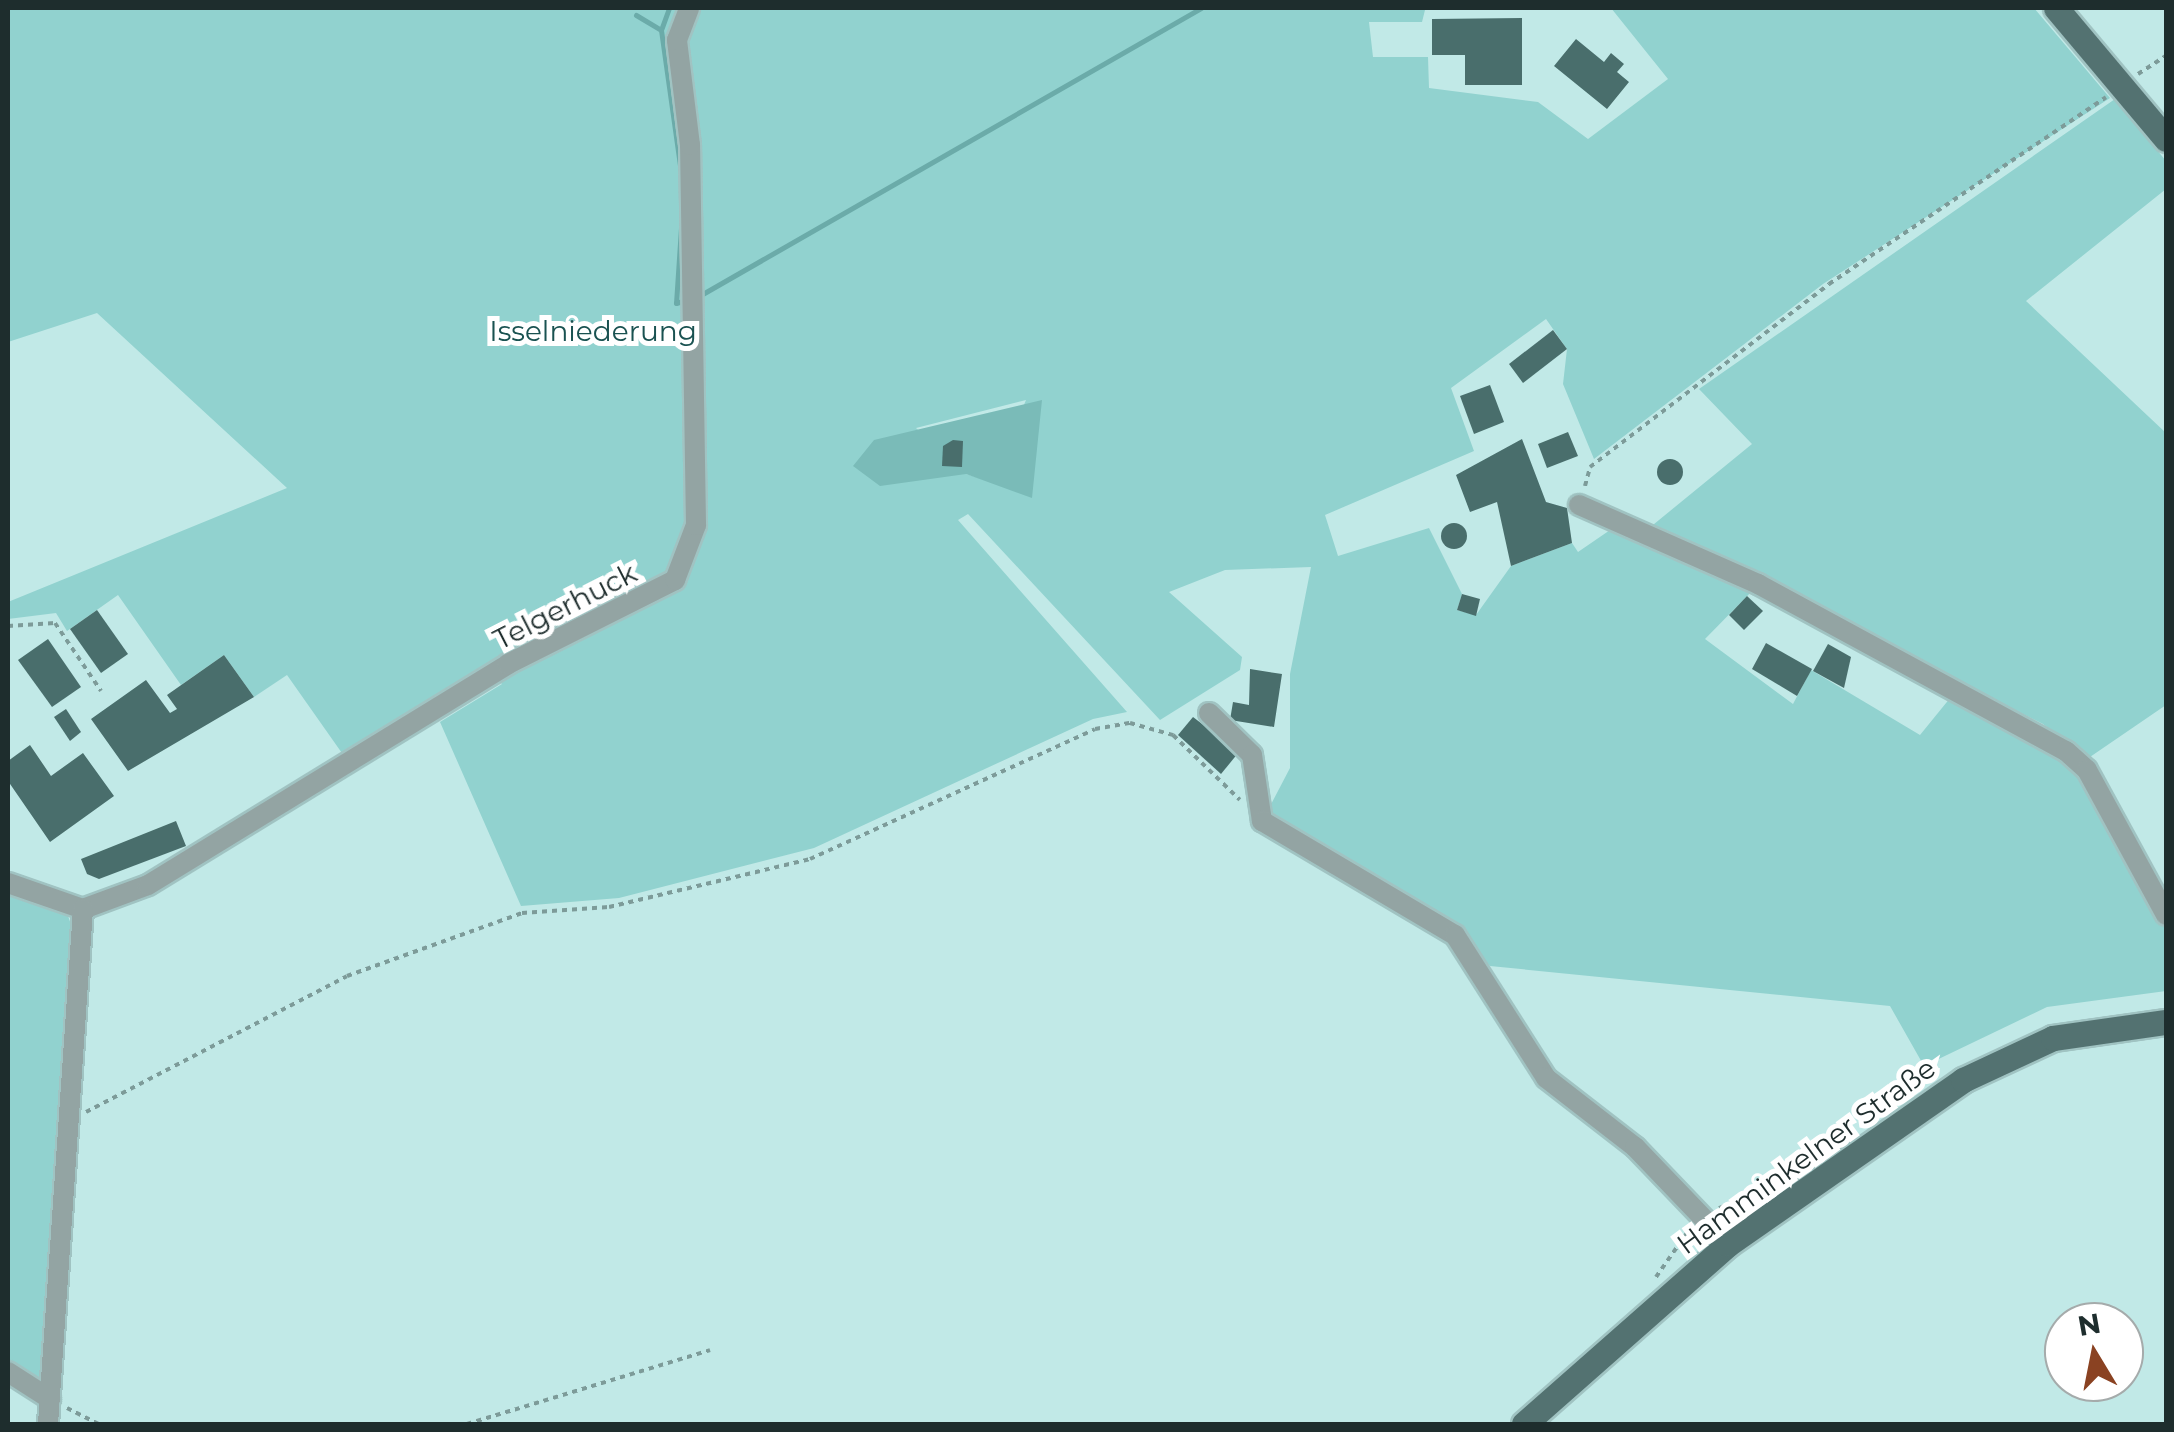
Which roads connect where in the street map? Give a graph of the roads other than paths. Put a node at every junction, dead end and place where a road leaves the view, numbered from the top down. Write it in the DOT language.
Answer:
graph roads {
  1 [pos="689,8"];
  2 [pos="2056,8"];
  3 [pos="2166,140"];
  4 [pos="1579,505"];
  5 [pos="1209,713"];
  6 [pos="8,883"];
  7 [pos="83,909"];
  8 [pos="2166,915"];
  9 [pos="2166,1022"];
  10 [pos="1728,1244"];
  11 [pos="8,1372"];
  12 [pos="50,1398"];
  13 [pos="48,1424"];
  14 [pos="1524,1424"];
  1 -- 7 [label="street, Telgerhuck"];
  2 -- 3 [label="main road"];
  4 -- 8 [label="street"];
  5 -- 10 [label="street"];
  6 -- 7 [label="street"];
  7 -- 12 [label="street"];
  9 -- 10 [label="main road, Hamminkelner Straße"];
  10 -- 14 [label="main road, Hamminkelner Straße"];
  11 -- 12 [label="street"];
  12 -- 13 [label="street"];
}
